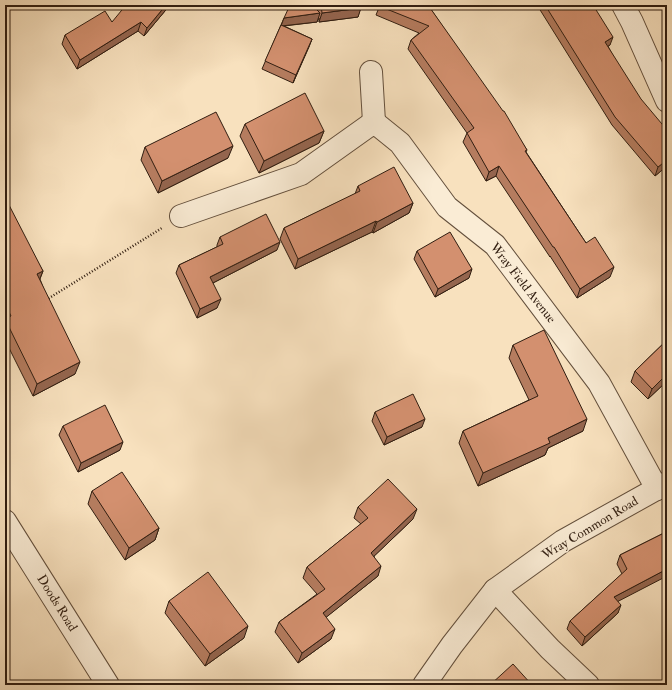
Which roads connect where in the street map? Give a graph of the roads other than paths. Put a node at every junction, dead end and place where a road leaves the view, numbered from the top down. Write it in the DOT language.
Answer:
graph roads {
  1 [pos="628,14"];
  2 [pos="371,72"];
  3 [pos="667,101"];
  4 [pos="374,122"];
  5 [pos="181,216"];
  6 [pos="662,486"];
  7 [pos="5,520"];
  8 [pos="495,590"];
  9 [pos="108,685"];
  10 [pos="424,685"];
  11 [pos="588,685"];
  1 -- 3 [label="street"];
  2 -- 4 [label="street"];
  4 -- 5 [label="street"];
  4 -- 6 [label="street, Wray Field Avenue"];
  6 -- 8 [label="street, Wray Common Road"];
  7 -- 9 [label="street, Doods Road"];
  8 -- 10 [label="street, Wray Common Road"];
  8 -- 11 [label="street"];
}
